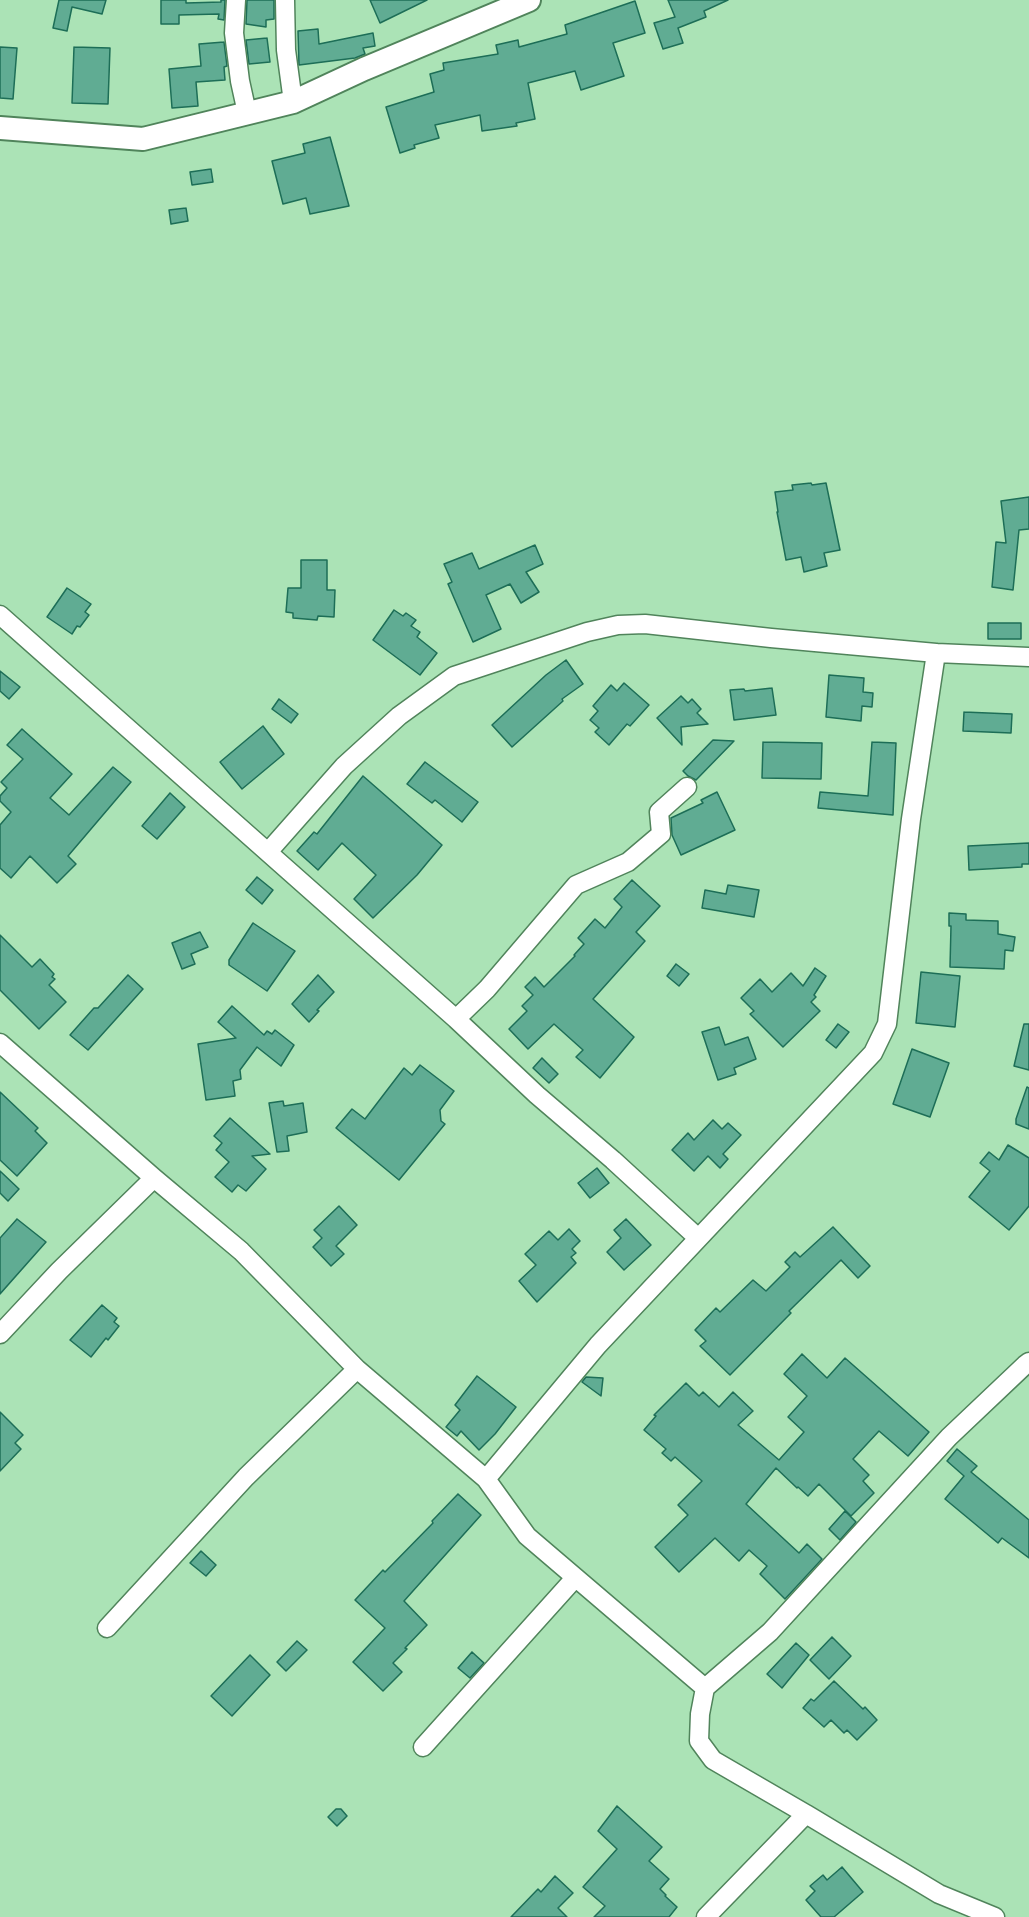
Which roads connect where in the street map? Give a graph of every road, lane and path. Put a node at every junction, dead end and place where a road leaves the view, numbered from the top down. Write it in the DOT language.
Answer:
graph roads {
  1 [pos="236,0"];
  2 [pos="285,0"];
  3 [pos="529,0"];
  4 [pos="293,102"];
  5 [pos="247,113"];
  6 [pos="0,128"];
  7 [pos="0,615"];
  8 [pos="936,653"];
  9 [pos="1029,657"];
  10 [pos="687,787"];
  11 [pos="268,852"];
  12 [pos="456,1019"];
  13 [pos="0,1043"];
  14 [pos="154,1178"];
  15 [pos="698,1238"];
  16 [pos="0,1334"];
  17 [pos="1029,1362"];
  18 [pos="357,1369"];
  19 [pos="486,1479"];
  20 [pos="575,1578"];
  21 [pos="107,1628"];
  22 [pos="705,1688"];
  23 [pos="423,1747"];
  24 [pos="806,1814"];
  25 [pos="706,1917"];
  26 [pos="995,1917"];
  1 -- 5 [label="street"];
  2 -- 4 [label="street"];
  3 -- 4 [label="street"];
  4 -- 5 [label="street"];
  5 -- 6 [label="street"];
  7 -- 11 [label="street"];
  8 -- 9 [label="street"];
  8 -- 11 [label="street"];
  8 -- 15 [label="street"];
  10 -- 12 [label="street"];
  11 -- 12 [label="street"];
  12 -- 15 [label="street"];
  13 -- 14 [label="street"];
  14 -- 16 [label="street"];
  14 -- 18 [label="street"];
  15 -- 19 [label="street"];
  17 -- 22 [label="street"];
  18 -- 19 [label="street"];
  18 -- 21 [label="street"];
  19 -- 20 [label="street"];
  20 -- 22 [label="street"];
  20 -- 23 [label="street"];
  22 -- 24 [label="street"];
  24 -- 25 [label="street"];
  24 -- 26 [label="street"];
}
